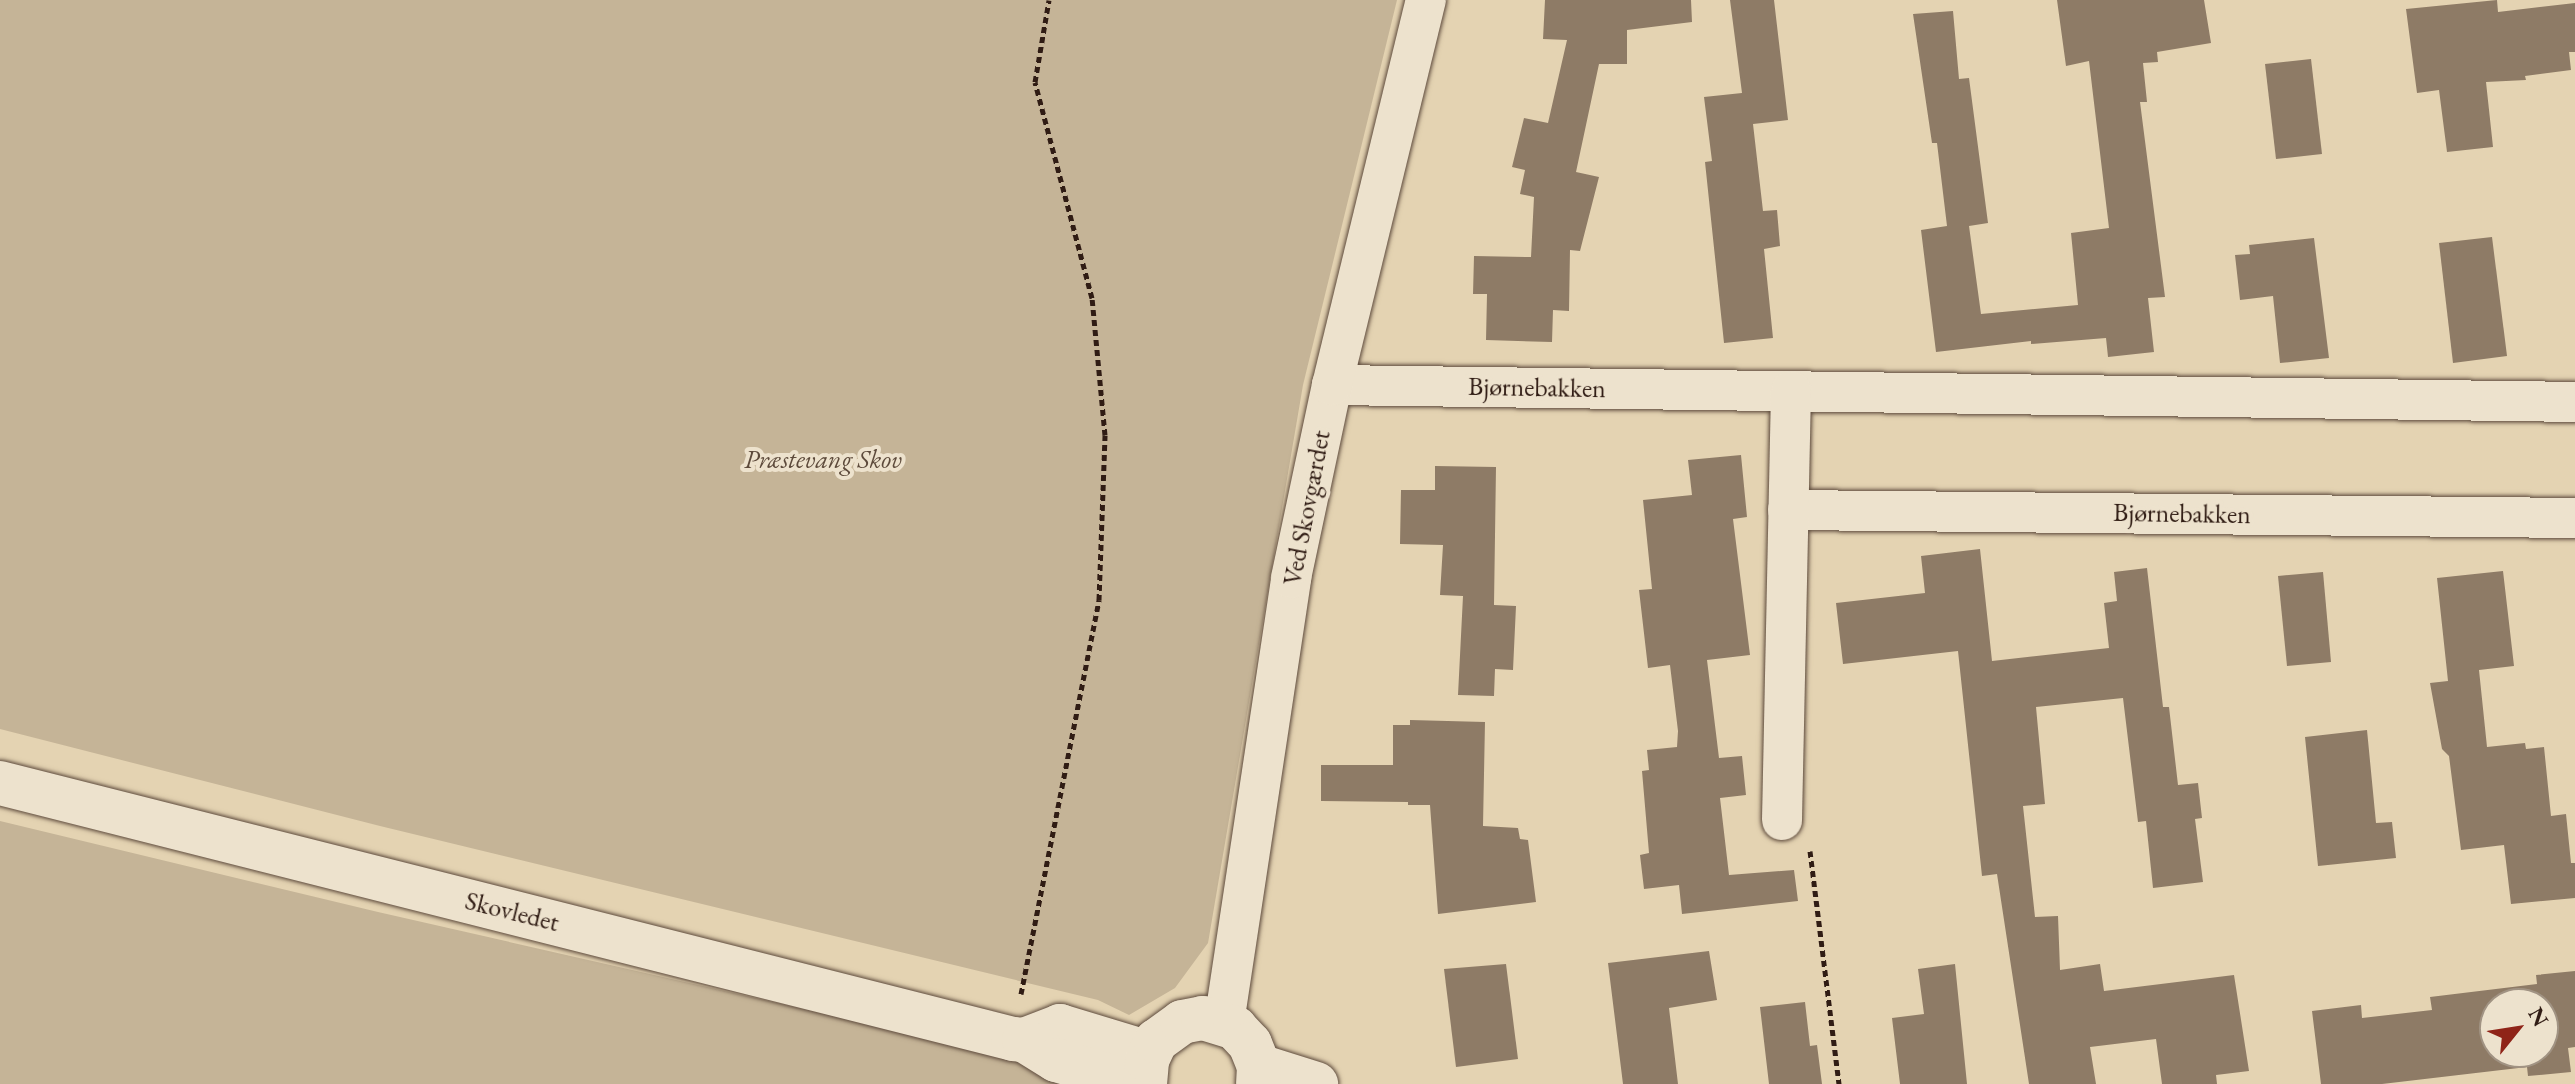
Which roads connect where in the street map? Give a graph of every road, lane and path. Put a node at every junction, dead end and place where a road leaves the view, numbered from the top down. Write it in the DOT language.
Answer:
graph roads {
  1 [pos="1049,0"];
  2 [pos="1426,0"];
  3 [pos="1332,385"];
  4 [pos="1791,391"];
  5 [pos="2575,402"];
  6 [pos="1788,510"];
  7 [pos="2575,518"];
  8 [pos="0,783"];
  9 [pos="1782,820"];
  10 [pos="1224,1023"];
  11 [pos="1018,1039"];
  12 [pos="1144,1074"];
  13 [pos="1258,1075"];
  14 [pos="1316,1084"];
  15 [pos="1839,1084"];
  1 -- 11 [label="path"];
  2 -- 3 [label="street, Ved Skovgærdet"];
  3 -- 4 [label="street, Bjørnebakken"];
  3 -- 10 [label="street, Ved Skovgærdet"];
  4 -- 5 [label="street, Bjørnebakken"];
  4 -- 6 [label="street"];
  6 -- 7 [label="street, Bjørnebakken"];
  6 -- 9 [label="street"];
  8 -- 11 [label="street, Skovledet"];
  9 -- 15 [label="path"];
  10 -- 12 [label="street"];
  10 -- 13 [label="street"];
  11 -- 12 [label="street, Skovledet"];
  13 -- 14 [label="street"];
}
